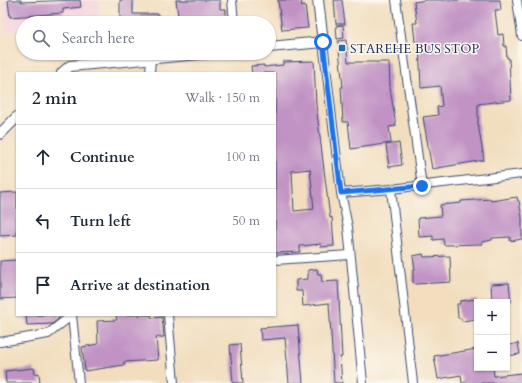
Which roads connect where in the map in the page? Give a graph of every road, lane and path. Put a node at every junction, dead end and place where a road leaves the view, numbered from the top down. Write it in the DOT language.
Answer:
graph roads {
  1 [pos="232,0"];
  2 [pos="318,0"];
  3 [pos="396,0"];
  4 [pos="517,0"];
  5 [pos="233,16"];
  6 [pos="522,36"];
  7 [pos="323,42"];
  8 [pos="276,46"];
  9 [pos="131,60"];
  10 [pos="151,60"];
  11 [pos="63,72"];
  12 [pos="150,72"];
  13 [pos="16,118"];
  14 [pos="0,134"];
  15 [pos="522,174"];
  16 [pos="422,186"];
  17 [pos="391,190"];
  18 [pos="341,193"];
  19 [pos="350,255"];
  20 [pos="276,260"];
  21 [pos="71,316"];
  22 [pos="72,316"];
  23 [pos="168,316"];
  24 [pos="0,342"];
  25 [pos="79,383"];
  26 [pos="174,383"];
  27 [pos="362,383"];
  28 [pos="413,383"];
  1 -- 5 [label="street"];
  2 -- 7 [label="street"];
  3 -- 16 [label="street"];
  4 -- 6 [label="street"];
  7 -- 8 [label="street"];
  7 -- 18 [label="street"];
  9 -- 11 [label="street"];
  10 -- 12 [label="street"];
  13 -- 14 [label="street"];
  15 -- 16 [label="street"];
  16 -- 17 [label="street"];
  17 -- 18 [label="street"];
  17 -- 28 [label="street"];
  18 -- 19 [label="street"];
  19 -- 20 [label="street"];
  19 -- 27 [label="street"];
  21 -- 24 [label="street"];
  22 -- 25 [label="street"];
  23 -- 26 [label="street"];
}
